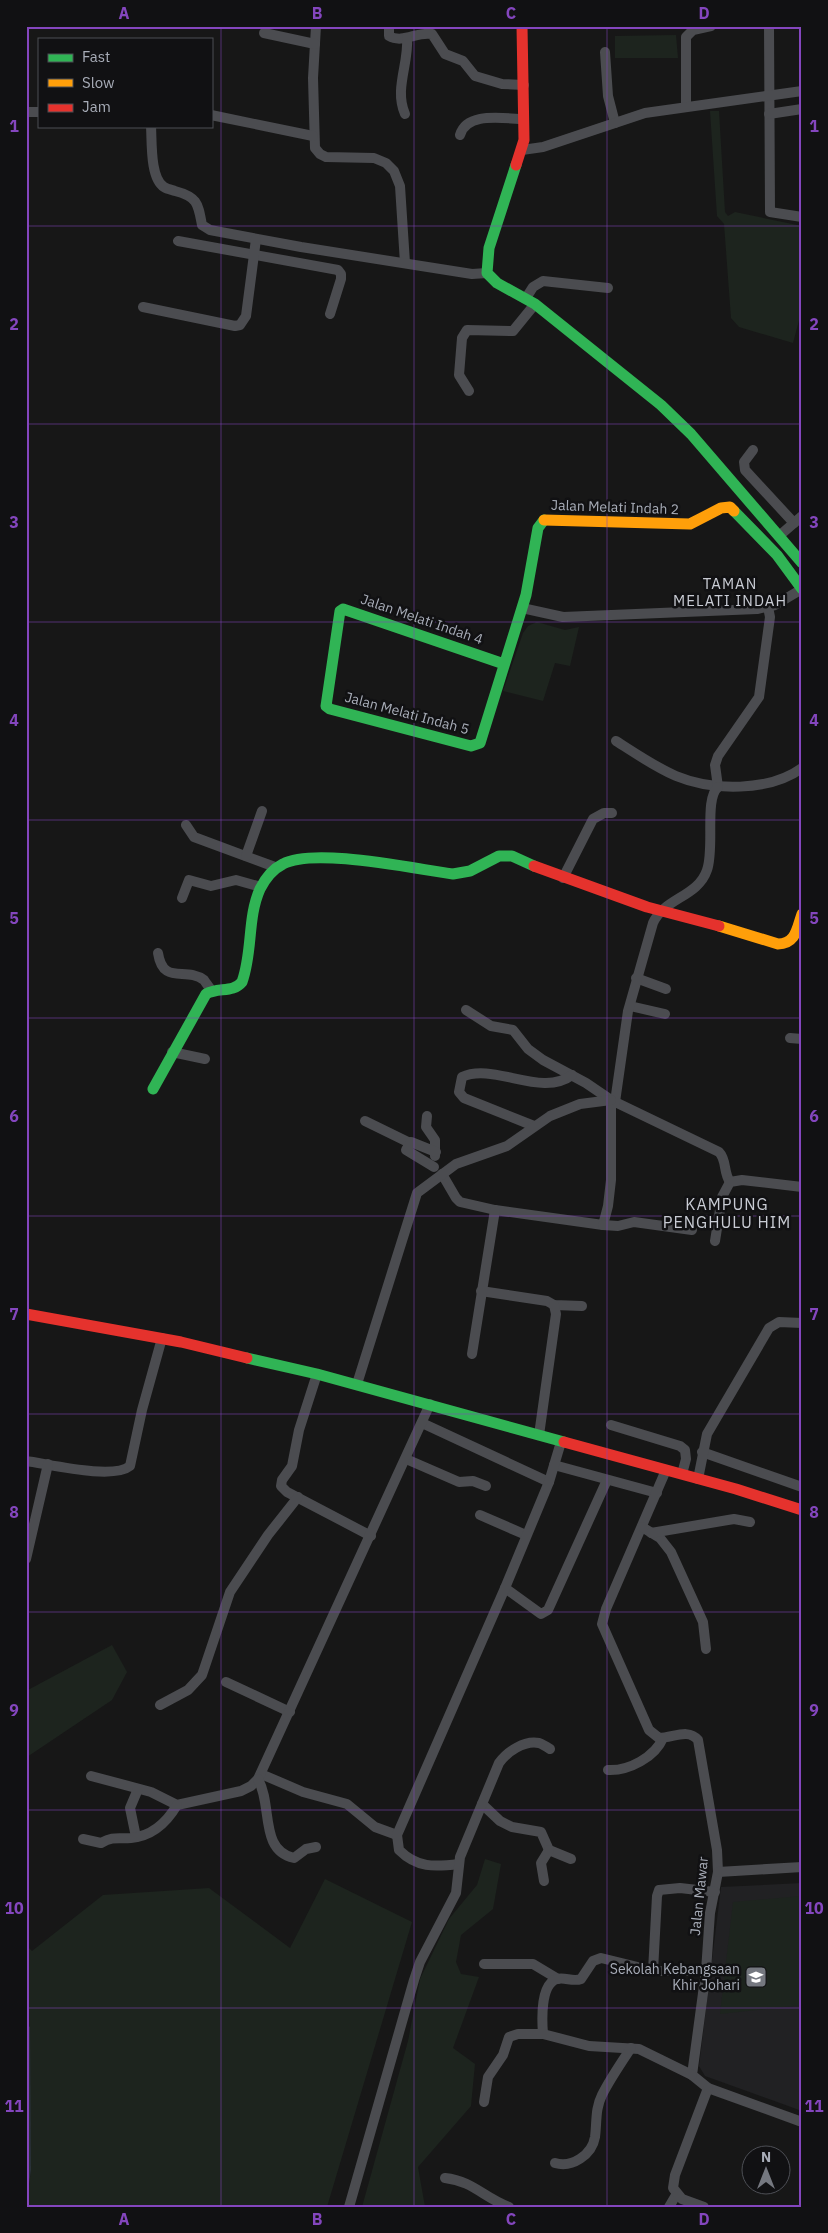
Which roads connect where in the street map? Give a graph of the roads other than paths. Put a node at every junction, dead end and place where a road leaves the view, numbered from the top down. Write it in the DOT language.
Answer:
graph roads {
  1 [pos="316,26"];
  2 [pos="389,26"];
  3 [pos="522,26"];
  4 [pos="711,26"];
  5 [pos="769,26"];
  6 [pos="264,33"];
  7 [pos="407,38"];
  8 [pos="315,44"];
  9 [pos="605,52"];
  10 [pos="524,85"];
  11 [pos="802,91"];
  12 [pos="769,95"];
  13 [pos="686,106"];
  14 [pos="802,109"];
  15 [pos="405,114"];
  16 [pos="769,114"];
  17 [pos="212,115"];
  18 [pos="524,119"];
  19 [pos="615,123"];
  20 [pos="151,128"];
  21 [pos="460,135"];
  22 [pos="314,136"];
  23 [pos="522,150"];
  24 [pos="802,217"];
  25 [pos="256,239"];
  26 [pos="178,241"];
  27 [pos="301,247"];
  28 [pos="322,250"];
  29 [pos="254,256"];
  30 [pos="404,263"];
  31 [pos="299,264"];
  32 [pos="320,267"];
  33 [pos="487,273"];
  34 [pos="608,288"];
  35 [pos="530,301"];
  36 [pos="143,307"];
  37 [pos="330,314"];
  38 [pos="469,391"];
  39 [pos="753,450"];
  40 [pos="798,520"];
  41 [pos="779,536"];
  42 [pos="802,563"];
  43 [pos="802,589"];
  44 [pos="768,607"];
  45 [pos="522,608"];
  46 [pos="504,664"];
  47 [pos="330,709"];
  48 [pos="616,741"];
  49 [pos="802,768"];
  50 [pos="718,787"];
  51 [pos="262,811"];
  52 [pos="612,814"];
  53 [pos="186,825"];
  54 [pos="246,856"];
  55 [pos="275,867"];
  56 [pos="563,878"];
  57 [pos="261,887"];
  58 [pos="182,898"];
  59 [pos="660,911"];
  60 [pos="802,914"];
  61 [pos="158,953"];
  62 [pos="636,978"];
  63 [pos="666,989"];
  64 [pos="211,990"];
  65 [pos="630,1006"];
  66 [pos="466,1010"];
  67 [pos="665,1014"];
  68 [pos="790,1038"];
  69 [pos="802,1039"];
  70 [pos="172,1052"];
  71 [pos="204,1059"];
  72 [pos="572,1076"];
  73 [pos="153,1089"];
  74 [pos="613,1101"];
  75 [pos="427,1116"];
  76 [pos="365,1121"];
  77 [pos="534,1126"];
  78 [pos="410,1143"];
  79 [pos="436,1152"];
  80 [pos="434,1167"];
  81 [pos="442,1174"];
  82 [pos="433,1180"];
  83 [pos="730,1182"];
  84 [pos="802,1187"];
  85 [pos="495,1210"];
  86 [pos="603,1225"];
  87 [pos="692,1230"];
  88 [pos="715,1241"];
  89 [pos="482,1291"];
  90 [pos="554,1306"];
  91 [pos="582,1306"];
  92 [pos="26,1314"];
  93 [pos="802,1323"];
  94 [pos="162,1338"];
  95 [pos="472,1354"];
  96 [pos="318,1374"];
  97 [pos="357,1384"];
  98 [pos="430,1404"];
  99 [pos="422,1424"];
  100 [pos="611,1425"];
  101 [pos="539,1435"];
  102 [pos="562,1442"];
  103 [pos="702,1452"];
  104 [pos="406,1459"];
  105 [pos="26,1461"];
  106 [pos="48,1464"];
  107 [pos="554,1465"];
  108 [pos="666,1470"];
  109 [pos="682,1474"];
  110 [pos="698,1479"];
  111 [pos="607,1480"];
  112 [pos="548,1482"];
  113 [pos="486,1486"];
  114 [pos="802,1487"];
  115 [pos="657,1493"];
  116 [pos="293,1494"];
  117 [pos="801,1510"];
  118 [pos="480,1515"];
  119 [pos="750,1522"];
  120 [pos="647,1530"];
  121 [pos="526,1535"];
  122 [pos="371,1536"];
  123 [pos="26,1559"];
  124 [pos="505,1588"];
  125 [pos="706,1649"];
  126 [pos="226,1682"];
  127 [pos="160,1705"];
  128 [pos="290,1712"];
  129 [pos="663,1738"];
  130 [pos="550,1749"];
  131 [pos="608,1770"];
  132 [pos="91,1776"];
  133 [pos="260,1776"];
  134 [pos="138,1789"];
  135 [pos="482,1804"];
  136 [pos="177,1805"];
  137 [pos="397,1834"];
  138 [pos="136,1837"];
  139 [pos="83,1839"];
  140 [pos="316,1847"];
  141 [pos="548,1850"];
  142 [pos="572,1859"];
  143 [pos="459,1864"];
  144 [pos="802,1867"];
  145 [pos="718,1872"];
  146 [pos="544,1881"];
  147 [pos="714,1892"];
  148 [pos="484,1964"];
  149 [pos="653,1971"];
  150 [pos="706,1971"];
  151 [pos="558,1979"];
  152 [pos="543,2034"];
  153 [pos="631,2048"];
  154 [pos="692,2075"];
  155 [pos="708,2088"];
  156 [pos="484,2102"];
  157 [pos="802,2122"];
  158 [pos="555,2164"];
  159 [pos="445,2178"];
  160 [pos="676,2195"];
  161 [pos="349,2207"];
  162 [pos="509,2207"];
  163 [pos="669,2207"];
  164 [pos="704,2207"];
  1 -- 8 [label="street"];
  2 -- 7 [label="street"];
  3 -- 10 [label="street"];
  4 -- 13 [label="street"];
  5 -- 12 [label="street"];
  6 -- 8 [label="street"];
  7 -- 10 [label="street"];
  7 -- 15 [label="street"];
  8 -- 22 [label="street"];
  9 -- 19 [label="street"];
  10 -- 18 [label="street"];
  11 -- 12 [label="street"];
  12 -- 13 [label="street"];
  12 -- 16 [label="street"];
  13 -- 19 [label="street"];
  14 -- 16 [label="street"];
  16 -- 24 [label="street"];
  17 -- 22 [label="street"];
  18 -- 21 [label="street"];
  18 -- 23 [label="street"];
  19 -- 23 [label="street"];
  20 -- 25 [label="street"];
  22 -- 30 [label="street"];
  23 -- 33 [label="street"];
  25 -- 27 [label="street"];
  25 -- 29 [label="street"];
  26 -- 29 [label="street"];
  27 -- 28 [label="street"];
  27 -- 31 [label="street"];
  28 -- 30 [label="street"];
  28 -- 32 [label="street"];
  29 -- 31 [label="street"];
  29 -- 36 [label="street"];
  30 -- 33 [label="street"];
  31 -- 32 [label="street"];
  32 -- 37 [label="street"];
  33 -- 35 [label="street"];
  34 -- 35 [label="street"];
  35 -- 38 [label="street"];
  35 -- 41 [label="street"];
  39 -- 40 [label="street"];
  40 -- 41 [label="street"];
  41 -- 42 [label="street"];
  43 -- 44 [label="street"];
  43 -- 45 [label="street, Jalan Melati Indah 2"];
  44 -- 45 [label="street"];
  44 -- 50 [label="street"];
  45 -- 46 [label="street"];
  46 -- 47 [label="street, Jalan Melati Indah 5"];
  46 -- 47 [label="street, Jalan Melati Indah 4"];
  48 -- 50 [label="street"];
  49 -- 50 [label="street"];
  50 -- 59 [label="street"];
  51 -- 54 [label="street"];
  52 -- 56 [label="street"];
  53 -- 54 [label="street"];
  54 -- 55 [label="street"];
  55 -- 56 [label="street"];
  55 -- 57 [label="street"];
  56 -- 59 [label="street"];
  57 -- 58 [label="street"];
  57 -- 64 [label="street"];
  59 -- 60 [label="street"];
  59 -- 62 [label="street"];
  61 -- 64 [label="street"];
  62 -- 63 [label="street"];
  62 -- 65 [label="street"];
  64 -- 70 [label="street"];
  65 -- 67 [label="street"];
  65 -- 74 [label="street"];
  66 -- 72 [label="street"];
  68 -- 69 [label="street"];
  70 -- 71 [label="street"];
  70 -- 73 [label="street"];
  72 -- 74 [label="street"];
  72 -- 77 [label="street"];
  74 -- 77 [label="street"];
  74 -- 83 [label="street"];
  74 -- 86 [label="street"];
  75 -- 79 [label="street"];
  76 -- 78 [label="street"];
  77 -- 81 [label="street"];
  78 -- 79 [label="street"];
  78 -- 80 [label="street"];
  79 -- 80 [label="street"];
  80 -- 82 [label="street"];
  81 -- 82 [label="street"];
  81 -- 85 [label="street"];
  82 -- 97 [label="street"];
  83 -- 84 [label="street"];
  83 -- 88 [label="street"];
  85 -- 86 [label="street"];
  85 -- 89 [label="street"];
  86 -- 87 [label="street"];
  89 -- 90 [label="street"];
  89 -- 95 [label="street"];
  90 -- 91 [label="street"];
  90 -- 101 [label="street"];
  92 -- 94 [label="street"];
  93 -- 103 [label="street"];
  94 -- 96 [label="street"];
  94 -- 106 [label="street"];
  96 -- 97 [label="street"];
  96 -- 116 [label="street"];
  97 -- 98 [label="street"];
  98 -- 99 [label="street"];
  98 -- 101 [label="street"];
  99 -- 104 [label="street"];
  99 -- 112 [label="street"];
  100 -- 109 [label="street"];
  101 -- 102 [label="street"];
  102 -- 107 [label="street"];
  102 -- 108 [label="street"];
  103 -- 110 [label="street"];
  103 -- 114 [label="street"];
  104 -- 113 [label="street"];
  104 -- 122 [label="street"];
  105 -- 106 [label="street"];
  106 -- 123 [label="street"];
  107 -- 111 [label="street"];
  107 -- 112 [label="street"];
  108 -- 109 [label="street"];
  108 -- 115 [label="street"];
  109 -- 110 [label="street"];
  110 -- 117 [label="street"];
  111 -- 115 [label="street"];
  111 -- 124 [label="street"];
  112 -- 121 [label="street"];
  115 -- 120 [label="street"];
  116 -- 122 [label="street"];
  116 -- 127 [label="street"];
  118 -- 121 [label="street"];
  119 -- 120 [label="street"];
  120 -- 125 [label="street"];
  120 -- 129 [label="street"];
  121 -- 124 [label="street"];
  122 -- 128 [label="street"];
  124 -- 137 [label="street"];
  126 -- 128 [label="street"];
  128 -- 133 [label="street"];
  129 -- 131 [label="street"];
  129 -- 145 [label="street, Jalan Mawar"];
  130 -- 135 [label="street"];
  132 -- 134 [label="street"];
  133 -- 136 [label="street"];
  133 -- 137 [label="street"];
  133 -- 140 [label="street"];
  134 -- 136 [label="street"];
  134 -- 138 [label="street"];
  135 -- 141 [label="street"];
  135 -- 143 [label="street"];
  136 -- 138 [label="street"];
  137 -- 143 [label="street"];
  138 -- 139 [label="street"];
  141 -- 142 [label="street"];
  141 -- 146 [label="street"];
  143 -- 161 [label="street"];
  144 -- 145 [label="street"];
  145 -- 147 [label="street, Jalan Mawar"];
  147 -- 149 [label="street"];
  147 -- 150 [label="street, Jalan Mawar"];
  148 -- 151 [label="street"];
  149 -- 150 [label="street"];
  149 -- 151 [label="street"];
  150 -- 154 [label="street, Jalan Mawar"];
  151 -- 152 [label="street"];
  152 -- 153 [label="street"];
  152 -- 156 [label="street"];
  153 -- 154 [label="street"];
  153 -- 158 [label="street"];
  154 -- 155 [label="street"];
  155 -- 157 [label="street"];
  155 -- 160 [label="street"];
  159 -- 162 [label="street"];
  160 -- 163 [label="street"];
  160 -- 164 [label="street"];
}
